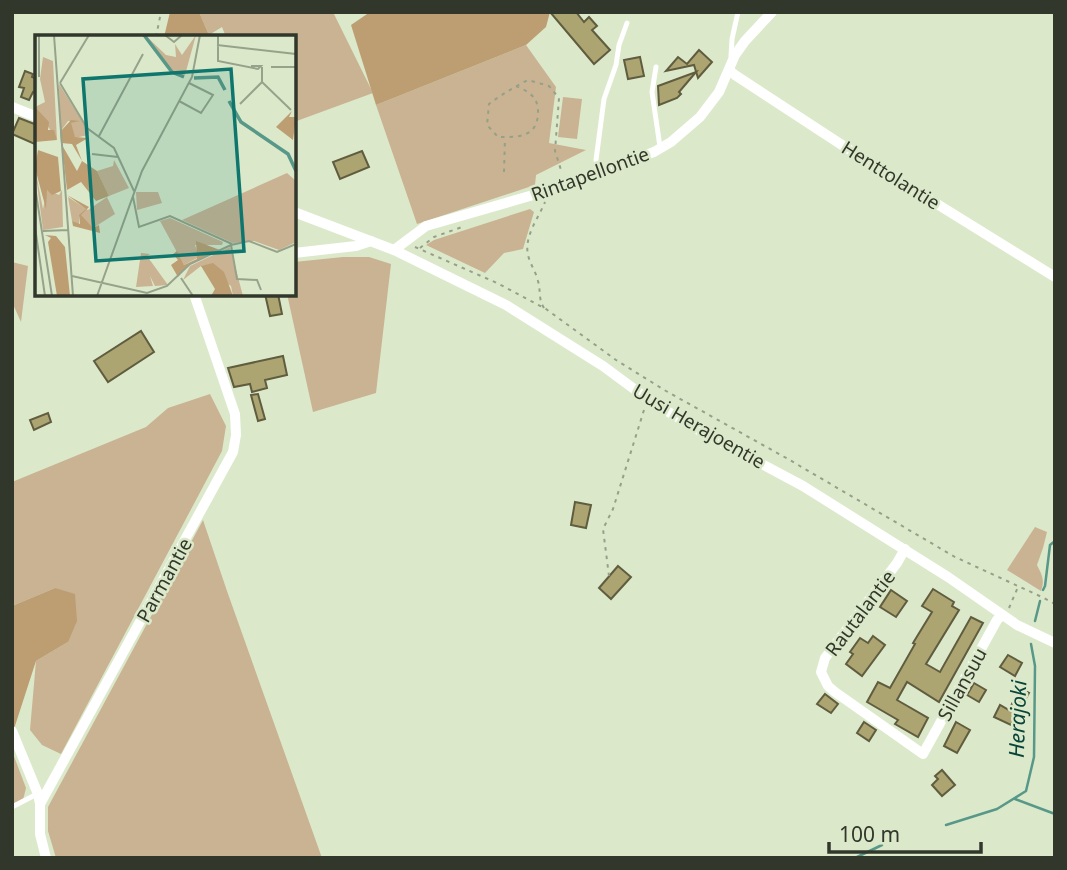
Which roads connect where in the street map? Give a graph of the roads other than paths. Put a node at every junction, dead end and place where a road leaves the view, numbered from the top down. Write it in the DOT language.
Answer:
graph roads {
  1 [pos="738,12"];
  2 [pos="772,12"];
  3 [pos="627,23"];
  4 [pos="730,66"];
  5 [pos="656,67"];
  6 [pos="12,107"];
  7 [pos="35,116"];
  8 [pos="660,149"];
  9 [pos="599,172"];
  10 [pos="296,213"];
  11 [pos="371,242"];
  12 [pos="398,246"];
  13 [pos="296,253"];
  14 [pos="1055,277"];
  15 [pos="195,296"];
  16 [pos="905,549"];
  17 [pos="1002,615"];
  18 [pos="1055,643"];
  19 [pos="12,731"];
  20 [pos="923,754"];
  21 [pos="39,799"];
  22 [pos="12,807"];
  23 [pos="46,858"];
  1 -- 4 [label="lane"];
  2 -- 4 [label="street, Rintapellontie"];
  3 -- 9 [label="lane"];
  4 -- 8 [label="street, Rintapellontie"];
  4 -- 14 [label="street, Henttolantie"];
  5 -- 8 [label="lane"];
  6 -- 7 [label="street"];
  8 -- 9 [label="street, Rintapellontie"];
  9 -- 12 [label="street, Rintapellontie"];
  10 -- 11 [label="street, Uusi Herajoentie"];
  11 -- 12 [label="street, Uusi Herajoentie"];
  11 -- 13 [label="street"];
  12 -- 16 [label="street, Uusi Herajoentie"];
  15 -- 21 [label="street, Parmantie"];
  16 -- 17 [label="street, Uusi Herajoentie"];
  16 -- 20 [label="street, Rautalantie"];
  17 -- 18 [label="street, Uusi Herajoentie"];
  17 -- 20 [label="street, Sillansuu"];
  19 -- 21 [label="street"];
  21 -- 22 [label="lane"];
  21 -- 23 [label="street"];
}
